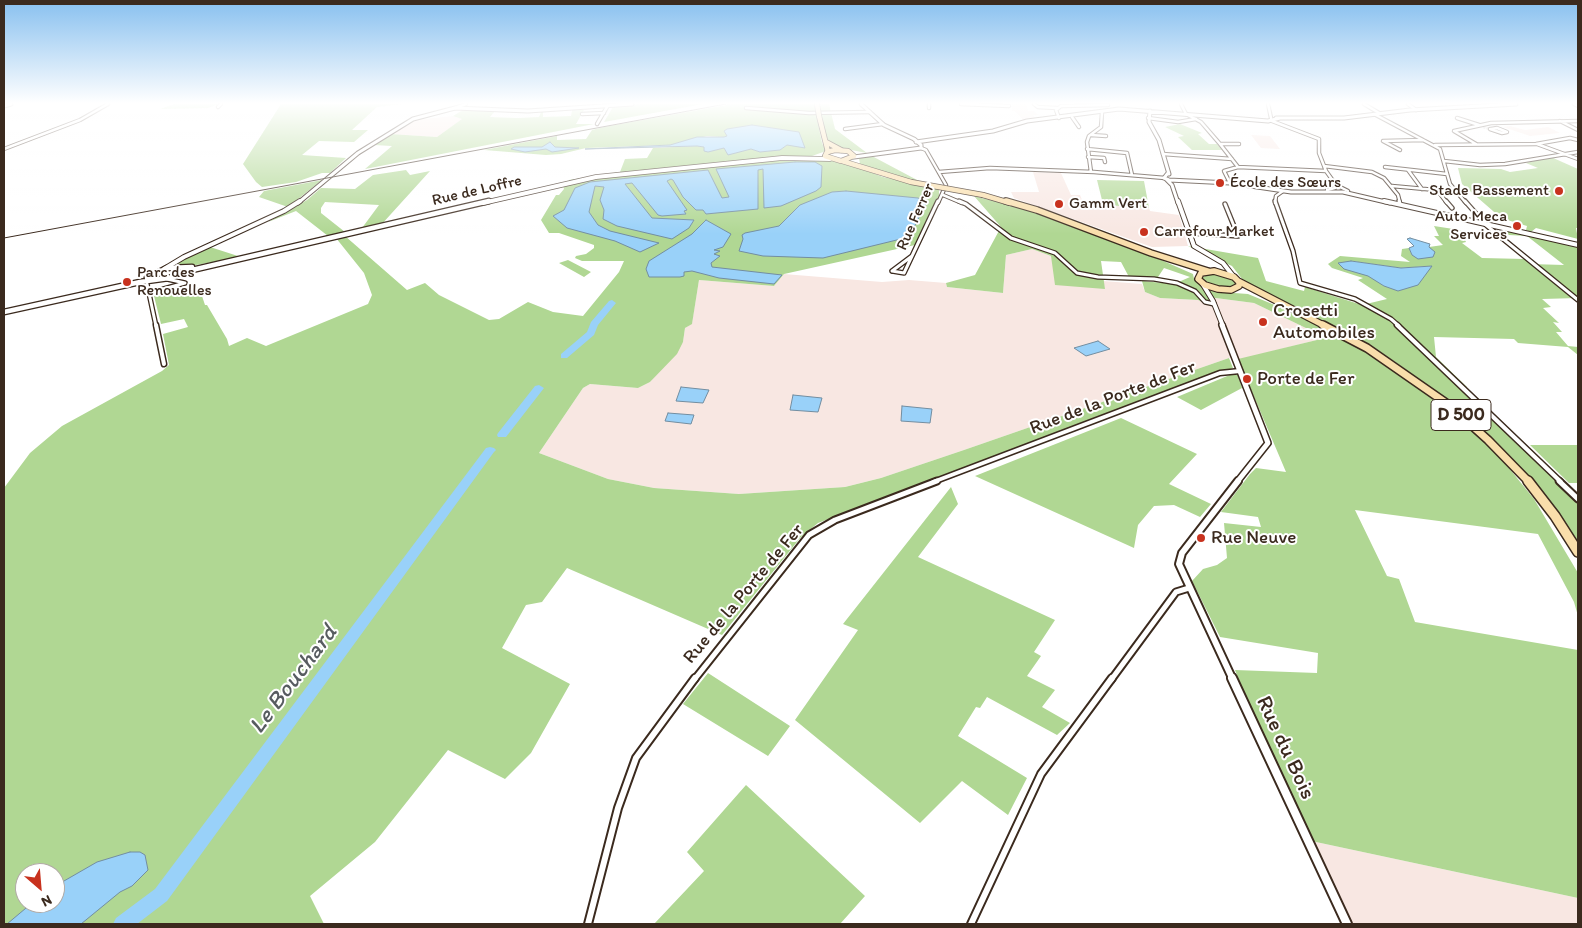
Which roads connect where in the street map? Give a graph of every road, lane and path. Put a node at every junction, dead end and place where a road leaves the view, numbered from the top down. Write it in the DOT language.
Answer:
graph roads {
  1 [pos="367,147"];
  2 [pos="825,147"];
  3 [pos="833,147"];
  4 [pos="1160,147"];
  5 [pos="1223,147"];
  6 [pos="1319,147"];
  7 [pos="1395,147"];
  8 [pos="1437,147"];
  9 [pos="1545,147"];
  10 [pos="921,148"];
  11 [pos="1087,149"];
  12 [pos="841,150"];
  13 [pos="1400,150"];
  14 [pos="851,152"];
  15 [pos="1578,152"];
  16 [pos="827,153"];
  17 [pos="870,154"];
  18 [pos="1163,154"];
  19 [pos="1563,154"];
  20 [pos="801,157"];
  21 [pos="853,158"];
  22 [pos="1088,158"];
  23 [pos="830,159"];
  24 [pos="1232,159"];
  25 [pos="1578,159"];
  26 [pos="842,161"];
  27 [pos="1444,161"];
  28 [pos="1105,162"];
  29 [pos="1324,166"];
  30 [pos="1238,167"];
  31 [pos="1385,167"];
  32 [pos="1408,170"];
  33 [pos="1326,171"];
  34 [pos="876,172"];
  35 [pos="939,172"];
  36 [pos="1091,172"];
  37 [pos="1447,174"];
  38 [pos="1132,175"];
  39 [pos="1166,177"];
  40 [pos="1173,178"];
  41 [pos="1230,183"];
  42 [pos="1172,185"];
  43 [pos="1391,186"];
  44 [pos="1336,187"];
  45 [pos="1422,189"];
  46 [pos="1327,190"];
  47 [pos="1437,190"];
  48 [pos="1317,191"];
  49 [pos="1283,192"];
  50 [pos="1458,192"];
  51 [pos="942,195"];
  52 [pos="1370,197"];
  53 [pos="1225,204"];
  54 [pos="1400,204"];
  55 [pos="1452,208"];
  56 [pos="1485,223"];
  57 [pos="1189,233"];
  58 [pos="1578,244"];
  59 [pos="286,245"];
  60 [pos="273,251"];
  61 [pos="1151,253"];
  62 [pos="912,256"];
  63 [pos="177,260"];
  64 [pos="234,260"];
  65 [pos="1224,264"];
  66 [pos="178,268"];
  67 [pos="164,269"];
  68 [pos="1211,271"];
  69 [pos="154,274"];
  70 [pos="1198,276"];
  71 [pos="178,277"];
  72 [pos="159,279"];
  73 [pos="1236,279"];
  74 [pos="1202,283"];
  75 [pos="147,284"];
  76 [pos="109,288"];
  77 [pos="1223,290"];
  78 [pos="1231,290"];
  79 [pos="149,293"];
  80 [pos="1578,300"];
  81 [pos="1213,303"];
  82 [pos="4,312"];
  83 [pos="1309,317"];
  84 [pos="164,364"];
  85 [pos="1240,372"];
  86 [pos="1578,499"];
  87 [pos="1578,552"];
  88 [pos="1189,588"];
  89 [pos="588,924"];
  90 [pos="971,924"];
  91 [pos="1347,924"];
  1 -- 63 [label="street"];
  2 -- 16 [label="main road"];
  3 -- 12 [label="main road"];
  4 -- 18 [label="street"];
  5 -- 24 [label="street"];
  6 -- 29 [label="street"];
  7 -- 13 [label="street"];
  8 -- 27 [label="street"];
  9 -- 19 [label="street"];
  10 -- 17 [label="street"];
  10 -- 35 [label="street, Rue Ferrer"];
  11 -- 22 [label="street"];
  11 -- 38 [label="street"];
  12 -- 14 [label="main road"];
  12 -- 16 [label="main road"];
  14 -- 17 [label="street"];
  14 -- 21 [label="main road"];
  15 -- 19 [label="street"];
  16 -- 20 [label="main road, Rue de Loffre"];
  16 -- 23 [label="main road"];
  17 -- 21 [label="street"];
  18 -- 24 [label="street"];
  18 -- 39 [label="street"];
  19 -- 25 [label="street"];
  19 -- 27 [label="street"];
  20 -- 23 [label="main road, Rue de Loffre"];
  20 -- 60 [label="main road, Rue de Loffre"];
  21 -- 26 [label="main road"];
  21 -- 34 [label="main road"];
  22 -- 28 [label="street"];
  22 -- 36 [label="street"];
  23 -- 26 [label="main road"];
  24 -- 30 [label="street"];
  26 -- 34 [label="main road"];
  27 -- 37 [label="street"];
  29 -- 33 [label="street"];
  29 -- 43 [label="street"];
  30 -- 33 [label="street"];
  30 -- 41 [label="street"];
  31 -- 32 [label="street"];
  32 -- 37 [label="street"];
  32 -- 45 [label="street"];
  33 -- 44 [label="street"];
  34 -- 61 [label="main road, bridge"];
  35 -- 36 [label="street"];
  35 -- 51 [label="street, Rue Ferrer"];
  36 -- 38 [label="street"];
  37 -- 50 [label="street"];
  38 -- 39 [label="street"];
  39 -- 40 [label="street"];
  39 -- 40 [label="street"];
  39 -- 42 [label="street"];
  40 -- 41 [label="street"];
  40 -- 42 [label="street"];
  41 -- 49 [label="street"];
  42 -- 57 [label="street"];
  43 -- 45 [label="street"];
  43 -- 54 [label="street"];
  44 -- 46 [label="street"];
  44 -- 48 [label="street"];
  44 -- 52 [label="street"];
  45 -- 47 [label="street"];
  46 -- 48 [label="street"];
  46 -- 52 [label="street"];
  47 -- 50 [label="street"];
  47 -- 55 [label="street"];
  48 -- 49 [label="street"];
  49 -- 86 [label="street"];
  50 -- 56 [label="street"];
  51 -- 62 [label="street, Rue Ferrer"];
  51 -- 81 [label="street"];
  52 -- 54 [label="street"];
  53 -- 57 [label="street"];
  54 -- 56 [label="street"];
  56 -- 58 [label="street"];
  56 -- 80 [label="street"];
  57 -- 65 [label="street"];
  59 -- 60 [label="street"];
  60 -- 64 [label="main road, Rue de Loffre"];
  61 -- 68 [label="main road"];
  61 -- 70 [label="main road"];
  62 -- 62 [label="street, Rue Ferrer"];
  63 -- 66 [label="street"];
  63 -- 67 [label="street"];
  64 -- 66 [label="main road, Rue de Loffre"];
  64 -- 71 [label="main road, Rue de Loffre"];
  65 -- 68 [label="street"];
  65 -- 73 [label="street"];
  66 -- 67 [label="main road, Rue de Loffre"];
  66 -- 71 [label="main road"];
  67 -- 69 [label="main road, Rue de Loffre"];
  68 -- 70 [label="main road"];
  68 -- 73 [label="main road"];
  69 -- 72 [label="main road"];
  69 -- 76 [label="main road"];
  70 -- 74 [label="main road"];
  71 -- 72 [label="main road, Rue de Loffre"];
  71 -- 79 [label="street"];
  72 -- 76 [label="main road"];
  73 -- 78 [label="main road"];
  73 -- 83 [label="main road, D 500"];
  74 -- 77 [label="main road"];
  74 -- 81 [label="street"];
  75 -- 79 [label="street"];
  76 -- 82 [label="main road"];
  77 -- 78 [label="main road"];
  77 -- 81 [label="street"];
  78 -- 83 [label="main road, D 500"];
  79 -- 84 [label="street"];
  81 -- 85 [label="street"];
  83 -- 87 [label="main road, D 500"];
  85 -- 88 [label="street"];
  85 -- 89 [label="street, Rue de la Porte de Fer"];
  88 -- 90 [label="street"];
  88 -- 91 [label="street, Rue du Bois"];
}
